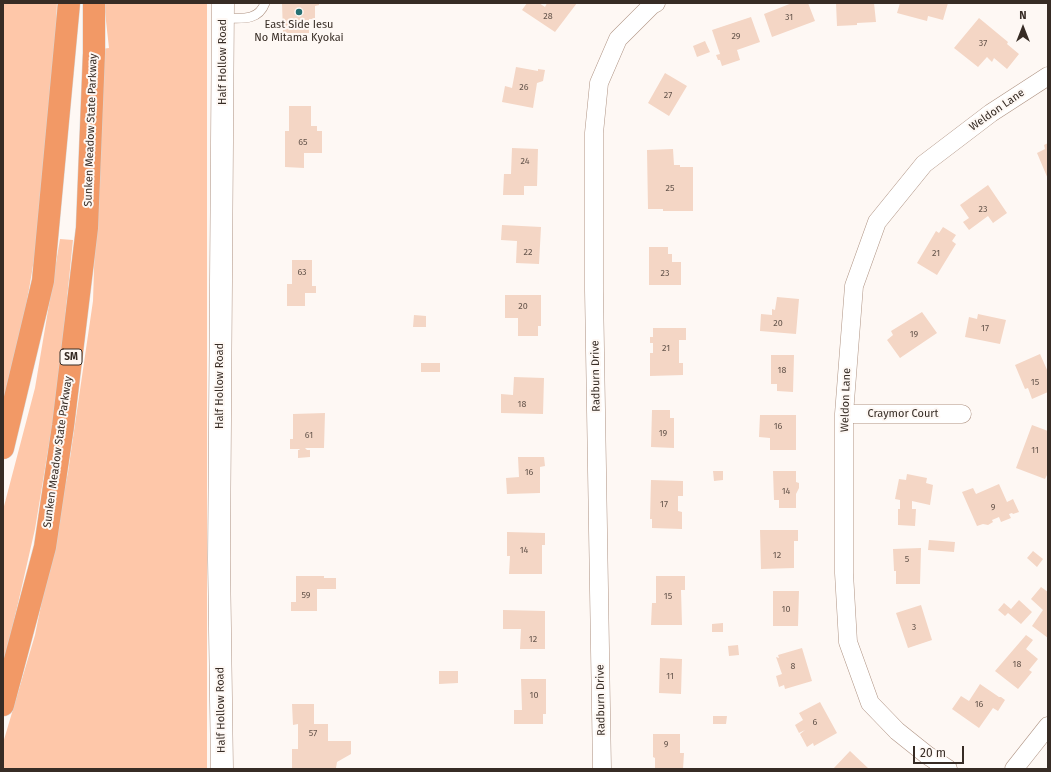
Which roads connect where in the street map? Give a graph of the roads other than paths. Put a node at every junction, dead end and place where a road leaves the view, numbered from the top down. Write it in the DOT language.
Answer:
graph roads {
  1 [pos="69,3"];
  2 [pos="94,3"];
  3 [pos="265,3"];
  4 [pos="656,3"];
  5 [pos="223,11"];
  6 [pos="1048,76"];
  7 [pos="844,414"];
  8 [pos="962,414"];
  9 [pos="3,448"];
  10 [pos="3,705"];
  11 [pos="1048,726"];
  12 [pos="222,769"];
  13 [pos="602,769"];
  14 [pos="948,769"];
  15 [pos="1014,769"];
  1 -- 9 [label="highway"];
  2 -- 10 [label="highway, Sunken Meadow State Parkway / SM"];
  3 -- 5 [label="lane"];
  4 -- 13 [label="street, Radburn Drive"];
  5 -- 12 [label="street, Half Hollow Road"];
  6 -- 7 [label="street, Weldon Lane"];
  7 -- 8 [label="street, Craymor Court"];
  7 -- 14 [label="street, Weldon Lane"];
  11 -- 15 [label="street"];
}
